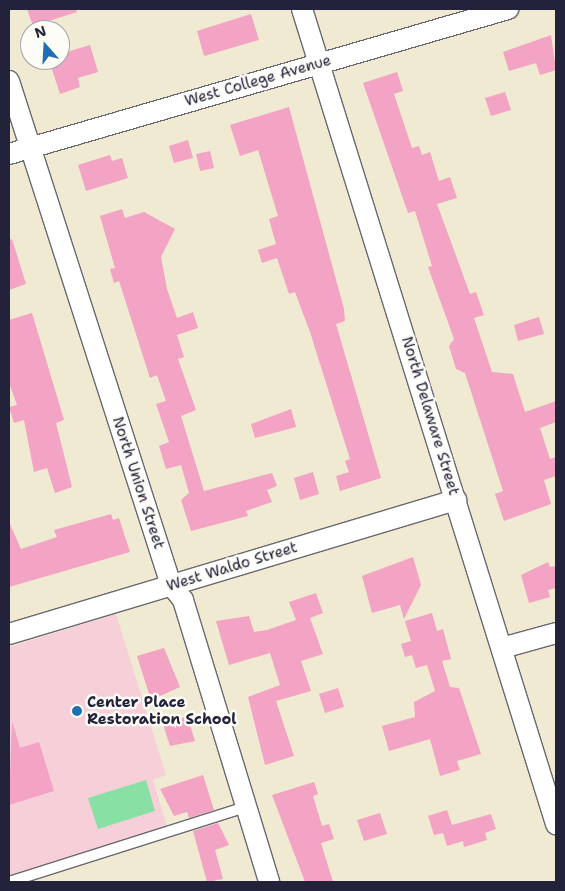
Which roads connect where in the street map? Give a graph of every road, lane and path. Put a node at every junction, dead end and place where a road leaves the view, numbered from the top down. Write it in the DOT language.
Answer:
graph roads {
  1 [pos="302,9"];
  2 [pos="508,9"];
  3 [pos="320,64"];
  4 [pos="9,81"];
  5 [pos="30,148"];
  6 [pos="9,154"];
  7 [pos="456,500"];
  8 [pos="171,585"];
  9 [pos="556,633"];
  10 [pos="9,634"];
  11 [pos="502,648"];
  12 [pos="246,807"];
  13 [pos="556,824"];
  14 [pos="9,882"];
  15 [pos="269,882"];
  1 -- 3 [label="street, North Delaware Street"];
  2 -- 3 [label="street, West College Avenue"];
  3 -- 5 [label="street, West College Avenue"];
  3 -- 7 [label="street, North Delaware Street"];
  4 -- 5 [label="street, North Union Street"];
  5 -- 6 [label="street, West College Avenue"];
  5 -- 8 [label="street, North Union Street"];
  7 -- 8 [label="street, West Waldo Street"];
  7 -- 11 [label="street, North Delaware Street"];
  8 -- 10 [label="street, West Waldo Street"];
  8 -- 12 [label="street, North Union Street"];
  9 -- 11 [label="street"];
  11 -- 13 [label="street, North Delaware Street"];
  12 -- 14 [label="lane"];
  12 -- 15 [label="street, North Union Street"];
}
